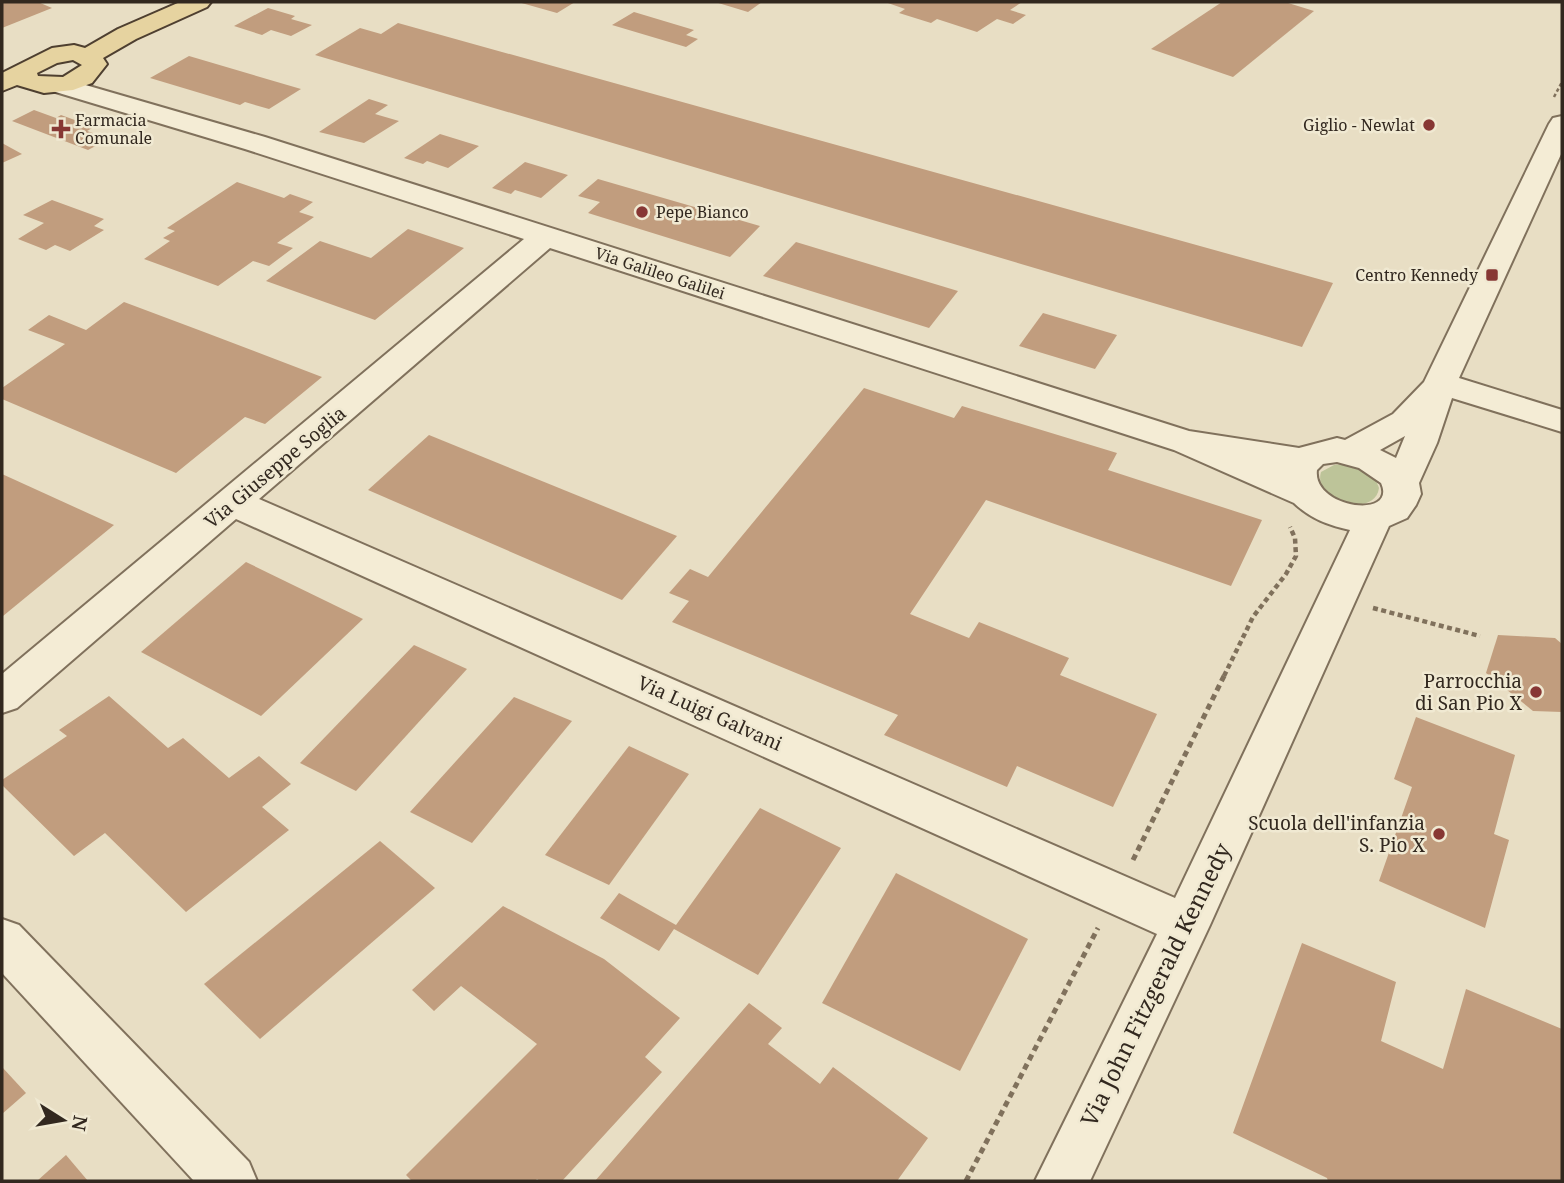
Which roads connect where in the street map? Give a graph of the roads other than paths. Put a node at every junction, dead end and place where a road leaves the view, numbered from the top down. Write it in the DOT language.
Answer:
graph roads {
  1 [pos="198,2"];
  2 [pos="127,34"];
  3 [pos="55,55"];
  4 [pos="91,63"];
  5 [pos="29,81"];
  6 [pos="2,93"];
  7 [pos="134,106"];
  8 [pos="1556,115"];
  9 [pos="546,236"];
  10 [pos="1440,383"];
  11 [pos="1562,421"];
  12 [pos="1351,451"];
  13 [pos="1400,485"];
  14 [pos="1298,491"];
  15 [pos="233,503"];
  16 [pos="1335,514"];
  17 [pos="1374,518"];
  18 [pos="1339,598"];
  19 [pos="2,697"];
  20 [pos="1186,925"];
  21 [pos="2,940"];
  22 [pos="230,1181"];
  23 [pos="1062,1181"];
  1 -- 2 [label="main road"];
  2 -- 3 [label="main road"];
  2 -- 4 [label="main road"];
  3 -- 4 [label="main road"];
  3 -- 5 [label="main road"];
  4 -- 5 [label="main road"];
  4 -- 7 [label="street, Via Galileo Galilei"];
  5 -- 6 [label="main road"];
  5 -- 7 [label="street, Via Galileo Galilei"];
  7 -- 9 [label="street, Via Galileo Galilei"];
  8 -- 10 [label="street"];
  9 -- 14 [label="street, Via Galileo Galilei"];
  9 -- 15 [label="street, Via Giuseppe Soglia"];
  10 -- 11 [label="street"];
  10 -- 12 [label="street"];
  10 -- 13 [label="street"];
  12 -- 13 [label="street"];
  12 -- 14 [label="street"];
  13 -- 17 [label="street"];
  14 -- 16 [label="street"];
  15 -- 19 [label="street, Via Giuseppe Soglia"];
  15 -- 20 [label="street, Via Luigi Galvani"];
  16 -- 17 [label="street"];
  16 -- 18 [label="street, Via John Fitzgerald Kennedy"];
  17 -- 18 [label="street, Via John Fitzgerald Kennedy"];
  18 -- 20 [label="street, Via John Fitzgerald Kennedy"];
  20 -- 23 [label="street, Via John Fitzgerald Kennedy"];
  21 -- 22 [label="street"];
}
